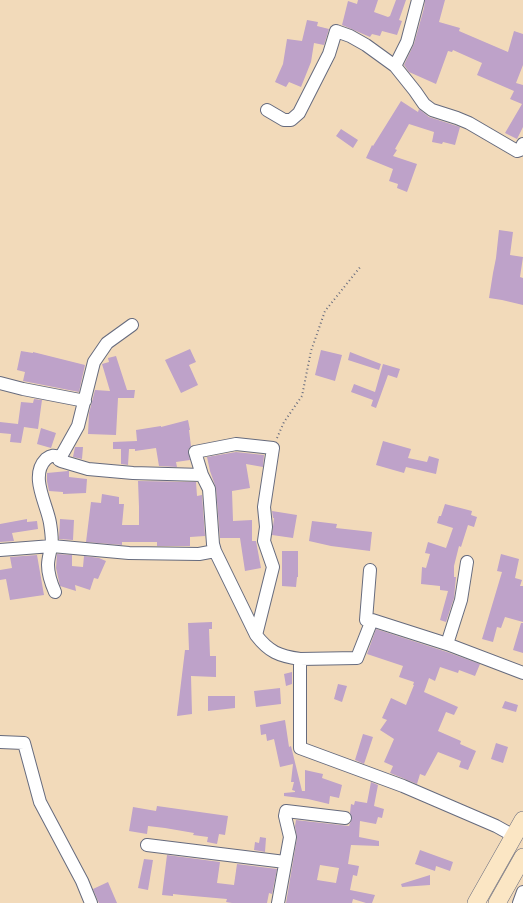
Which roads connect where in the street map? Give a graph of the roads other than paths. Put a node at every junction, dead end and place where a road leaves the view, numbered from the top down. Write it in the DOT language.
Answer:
graph roads {
  1 [pos="418,0"];
  2 [pos="395,66"];
  3 [pos="266,110"];
  4 [pos="523,144"];
  5 [pos="132,325"];
  6 [pos="0,382"];
  7 [pos="85,401"];
  8 [pos="60,457"];
  9 [pos="202,475"];
  10 [pos="52,546"];
  11 [pos="0,550"];
  12 [pos="215,551"];
  13 [pos="467,562"];
  14 [pos="370,570"];
  15 [pos="55,592"];
  16 [pos="372,620"];
  17 [pos="256,635"];
  18 [pos="447,644"];
  19 [pos="300,660"];
  20 [pos="523,673"];
  21 [pos="0,742"];
  22 [pos="345,818"];
  23 [pos="523,820"];
  24 [pos="514,836"];
  25 [pos="147,845"];
  26 [pos="523,857"];
  27 [pos="285,862"];
  28 [pos="523,892"];
  29 [pos="91,903"];
  30 [pos="278,903"];
  31 [pos="476,903"];
  32 [pos="497,903"];
  33 [pos="519,903"];
  1 -- 2 [label="street"];
  2 -- 3 [label="street"];
  2 -- 4 [label="street"];
  5 -- 7 [label="street"];
  6 -- 7 [label="street"];
  7 -- 8 [label="street"];
  8 -- 9 [label="street"];
  8 -- 10 [label="street"];
  9 -- 12 [label="street"];
  9 -- 17 [label="street"];
  10 -- 11 [label="street"];
  10 -- 12 [label="street"];
  10 -- 15 [label="street"];
  12 -- 17 [label="street"];
  13 -- 18 [label="street"];
  14 -- 16 [label="street"];
  16 -- 18 [label="street"];
  16 -- 19 [label="street"];
  17 -- 19 [label="street"];
  18 -- 20 [label="street"];
  19 -- 24 [label="street"];
  21 -- 29 [label="street"];
  22 -- 27 [label="street"];
  23 -- 24 [label="main road"];
  24 -- 31 [label="main road"];
  25 -- 27 [label="street"];
  26 -- 32 [label="main road"];
  27 -- 30 [label="street"];
  28 -- 33 [label="street"];
}
